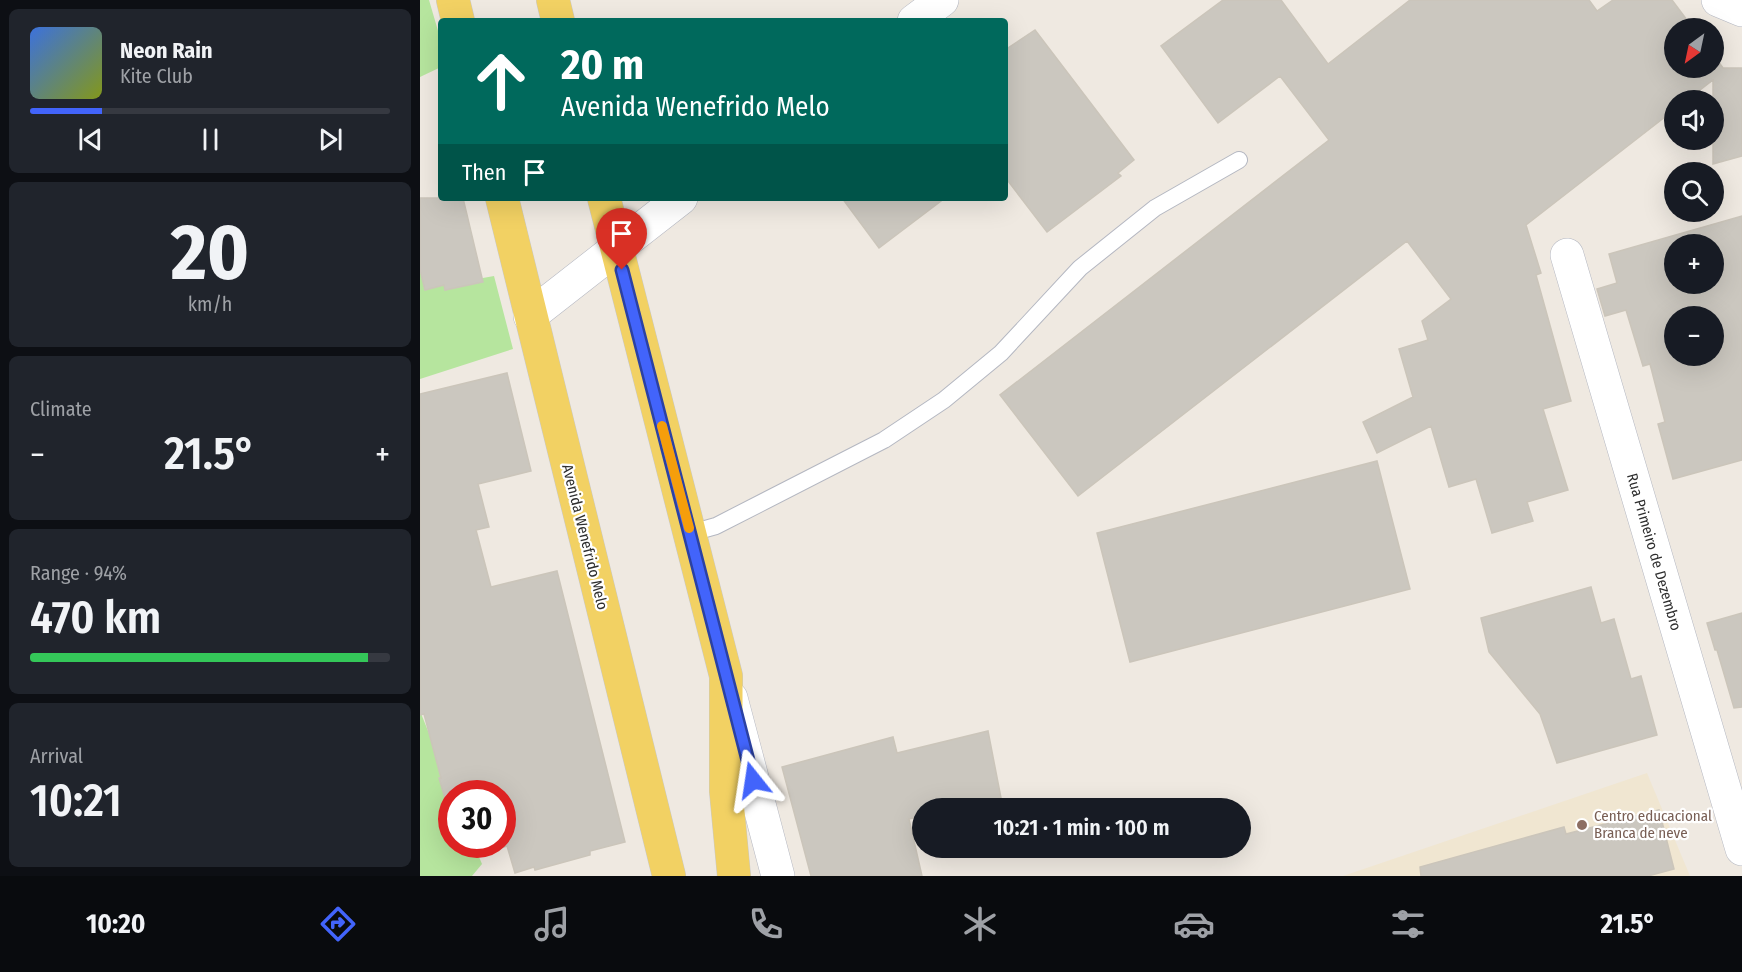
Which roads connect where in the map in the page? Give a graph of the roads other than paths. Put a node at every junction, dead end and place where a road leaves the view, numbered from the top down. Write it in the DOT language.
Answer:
graph roads {
  1 [pos="453,0"];
  2 [pos="553,0"];
  3 [pos="942,0"];
  4 [pos="457,18"];
  5 [pos="557,18"];
  6 [pos="918,18"];
  7 [pos="1239,160"];
  8 [pos="503,201"];
  9 [pos="605,201"];
  10 [pos="677,201"];
  11 [pos="616,248"];
  12 [pos="1567,255"];
  13 [pos="530,316"];
  14 [pos="691,533"];
  15 [pos="726,676"];
  16 [pos="1742,849"];
  17 [pos="669,876"];
  18 [pos="734,876"];
  19 [pos="778,876"];
  1 -- 4 [label="main road"];
  2 -- 5 [label="main road"];
  3 -- 6 [label="street"];
  7 -- 14 [label="lane"];
  8 -- 13 [label="main road, Avenida Wenefrido Melo"];
  9 -- 11 [label="main road"];
  10 -- 11 [label="street"];
  11 -- 13 [label="street"];
  11 -- 14 [label="main road"];
  12 -- 16 [label="street, Rua Primeiro de Dezembro"];
  13 -- 17 [label="main road, Avenida Wenefrido Melo"];
  14 -- 15 [label="main road"];
  15 -- 18 [label="main road"];
  15 -- 19 [label="street"];
}
